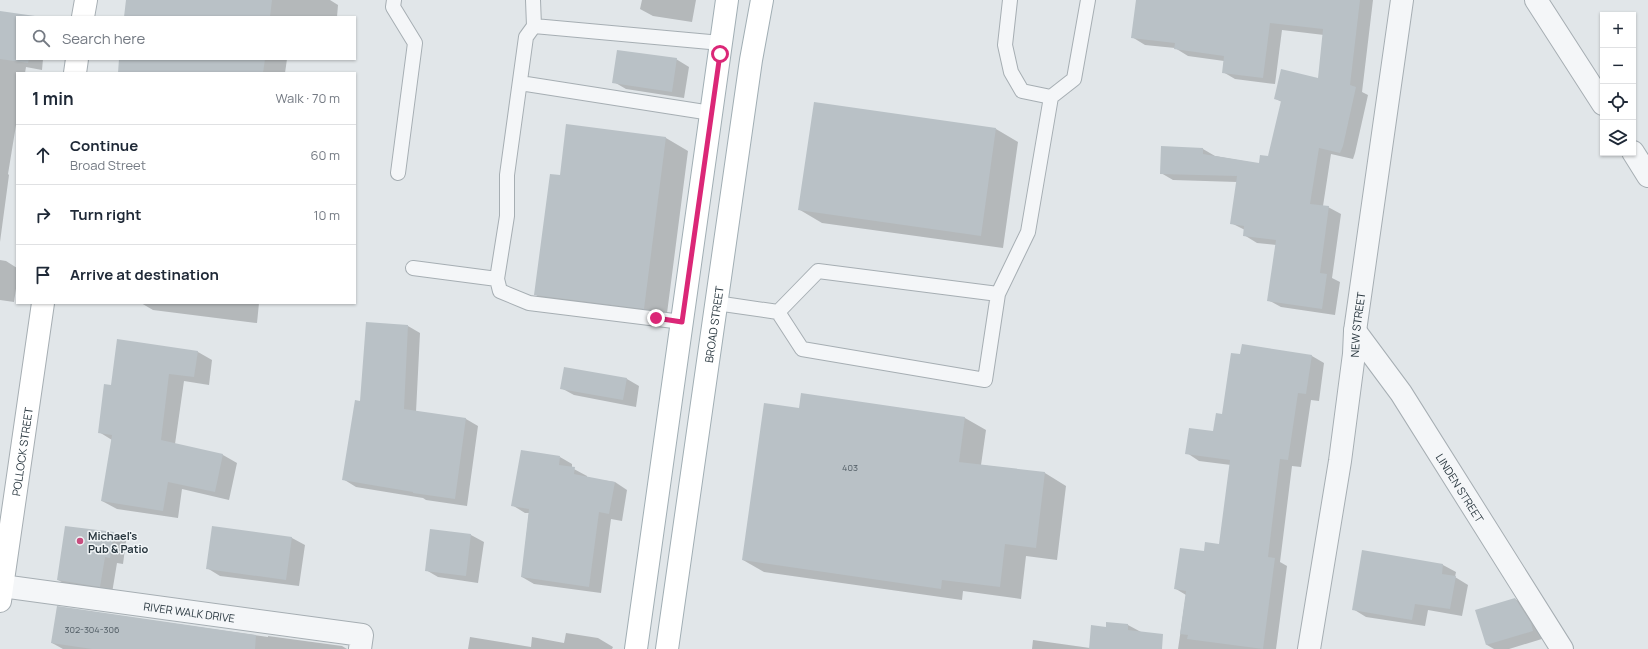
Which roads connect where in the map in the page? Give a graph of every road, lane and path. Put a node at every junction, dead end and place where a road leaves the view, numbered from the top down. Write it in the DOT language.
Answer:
graph roads {
  1 [pos="86,0"];
  2 [pos="394,0"];
  3 [pos="533,0"];
  4 [pos="727,0"];
  5 [pos="762,0"];
  6 [pos="1010,0"];
  7 [pos="1088,0"];
  8 [pos="1402,0"];
  9 [pos="1536,0"];
  10 [pos="83,16"];
  11 [pos="534,26"];
  12 [pos="721,44"];
  13 [pos="77,60"];
  14 [pos="75,72"];
  15 [pos="520,83"];
  16 [pos="1051,97"];
  17 [pos="1600,99"];
  18 [pos="711,113"];
  19 [pos="1636,156"];
  20 [pos="398,173"];
  21 [pos="1648,176"];
  22 [pos="413,268"];
  23 [pos="497,279"];
  24 [pos="998,294"];
  25 [pos="716,302"];
  26 [pos="42,304"];
  27 [pos="778,312"];
  28 [pos="682,322"];
  29 [pos="1355,330"];
  30 [pos="1,593"];
  31 [pos="360,649"];
  32 [pos="636,649"];
  33 [pos="667,649"];
  34 [pos="1309,649"];
  35 [pos="1562,649"];
  1 -- 10 [label="main road"];
  2 -- 20 [label="lane"];
  3 -- 11 [label="lane"];
  4 -- 12 [label="main road"];
  5 -- 25 [label="main road, BROAD STREET"];
  6 -- 16 [label="lane"];
  7 -- 16 [label="lane"];
  8 -- 29 [label="street, NEW STREET"];
  9 -- 17 [label="street"];
  11 -- 12 [label="lane"];
  11 -- 15 [label="lane"];
  12 -- 18 [label="main road"];
  13 -- 14 [label="main road"];
  15 -- 18 [label="lane"];
  15 -- 23 [label="lane"];
  16 -- 24 [label="lane"];
  18 -- 28 [label="main road"];
  19 -- 21 [label="street"];
  22 -- 23 [label="lane"];
  23 -- 28 [label="lane"];
  24 -- 27 [label="lane"];
  24 -- 27 [label="lane"];
  25 -- 27 [label="lane"];
  25 -- 33 [label="main road, BROAD STREET"];
  26 -- 30 [label="main road, POLLOCK STREET"];
  28 -- 32 [label="main road"];
  29 -- 34 [label="street, NEW STREET"];
  29 -- 35 [label="street, LINDEN STREET"];
  30 -- 31 [label="street, RIVER WALK DRIVE"];
}
